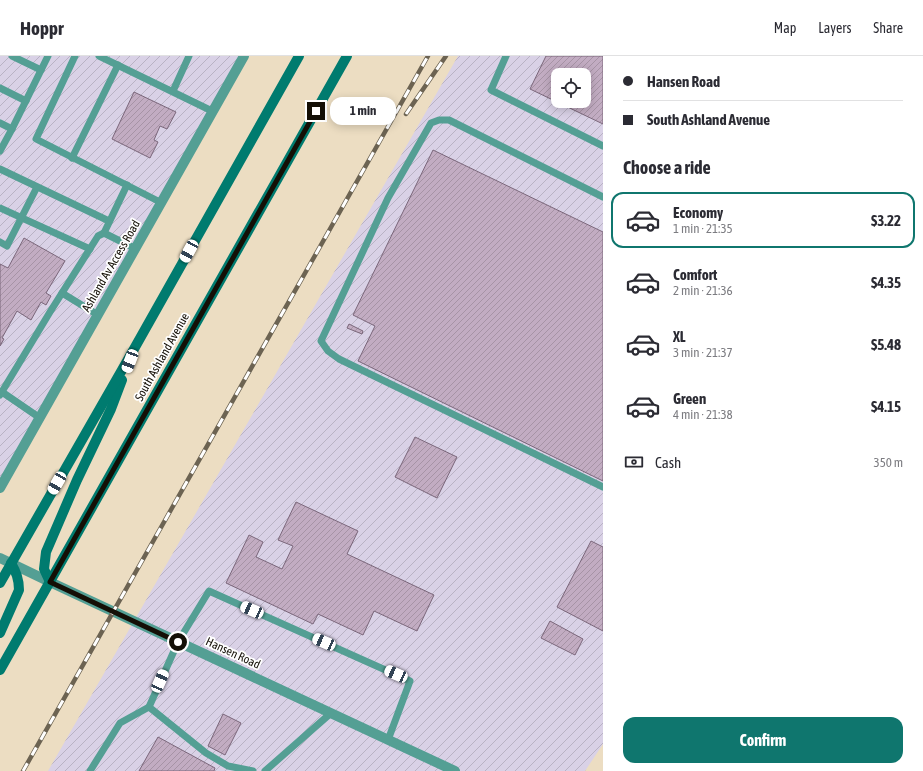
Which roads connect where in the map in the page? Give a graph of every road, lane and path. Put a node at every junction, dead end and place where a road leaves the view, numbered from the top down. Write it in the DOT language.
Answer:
graph roads {
  1 [pos="12,56"];
  2 [pos="48,56"];
  3 [pos="75,56"];
  4 [pos="99,56"];
  5 [pos="189,56"];
  6 [pos="244,56"];
  7 [pos="299,56"];
  8 [pos="347,56"];
  9 [pos="506,56"];
  10 [pos="118,65"];
  11 [pos="41,70"];
  12 [pos="0,88"];
  13 [pos="173,91"];
  14 [pos="26,101"];
  15 [pos="212,111"];
  16 [pos="0,123"];
  17 [pos="12,129"];
  18 [pos="603,146"];
  19 [pos="0,151"];
  20 [pos="72,158"];
  21 [pos="0,169"];
  22 [pos="127,185"];
  23 [pos="37,187"];
  24 [pos="603,197"];
  25 [pos="162,203"];
  26 [pos="0,208"];
  27 [pos="21,218"];
  28 [pos="109,221"];
  29 [pos="104,233"];
  30 [pos="0,242"];
  31 [pos="90,249"];
  32 [pos="136,249"];
  33 [pos="62,293"];
  34 [pos="98,315"];
  35 [pos="134,349"];
  36 [pos="1,394"];
  37 [pos="40,418"];
  38 [pos="603,486"];
  39 [pos="0,488"];
  40 [pos="0,558"];
  41 [pos="11,563"];
  42 [pos="50,582"];
  43 [pos="0,583"];
  44 [pos="0,633"];
  45 [pos="178,642"];
  46 [pos="0,670"];
  47 [pos="149,707"];
  48 [pos="330,713"];
  49 [pos="388,740"];
  50 [pos="90,771"];
  51 [pos="249,771"];
  52 [pos="265,771"];
  53 [pos="455,771"];
  1 -- 11 [label="lane"];
  2 -- 11 [label="lane"];
  3 -- 20 [label="lane"];
  4 -- 10 [label="lane"];
  5 -- 13 [label="lane"];
  6 -- 15 [label="street, Ashland Av Access Road"];
  7 -- 35 [label="main road"];
  8 -- 42 [label="main road, South Ashland Avenue"];
  9 -- 18 [label="lane"];
  10 -- 13 [label="lane"];
  10 -- 20 [label="lane"];
  11 -- 14 [label="lane"];
  12 -- 14 [label="lane"];
  13 -- 15 [label="lane"];
  14 -- 17 [label="lane"];
  15 -- 25 [label="street, Ashland Av Access Road"];
  16 -- 17 [label="lane"];
  17 -- 19 [label="lane"];
  20 -- 22 [label="lane"];
  21 -- 23 [label="lane"];
  22 -- 25 [label="lane"];
  22 -- 28 [label="lane"];
  23 -- 27 [label="lane"];
  23 -- 28 [label="lane"];
  24 -- 38 [label="lane"];
  25 -- 32 [label="street, Ashland Av Access Road"];
  26 -- 27 [label="lane"];
  27 -- 30 [label="lane"];
  27 -- 31 [label="lane"];
  28 -- 29 [label="lane"];
  29 -- 31 [label="lane"];
  29 -- 32 [label="lane"];
  31 -- 33 [label="lane"];
  32 -- 34 [label="street, Ashland Av Access Road"];
  33 -- 34 [label="lane"];
  33 -- 36 [label="lane"];
  34 -- 37 [label="street, Ashland Av Access Road"];
  35 -- 41 [label="main road"];
  35 -- 42 [label="main road"];
  36 -- 37 [label="lane"];
  37 -- 39 [label="street, Ashland Av Access Road"];
  40 -- 41 [label="street, Hansen Road"];
  41 -- 42 [label="street, Hansen Road"];
  41 -- 43 [label="main road"];
  41 -- 44 [label="main road"];
  42 -- 45 [label="street, Hansen Road"];
  42 -- 46 [label="main road, South Ashland Avenue"];
  45 -- 47 [label="lane"];
  45 -- 48 [label="street, Hansen Road"];
  45 -- 49 [label="lane"];
  47 -- 50 [label="lane"];
  47 -- 51 [label="lane"];
  48 -- 49 [label="street, Hansen Road"];
  48 -- 52 [label="lane"];
  49 -- 53 [label="street, Hansen Road"];
}
